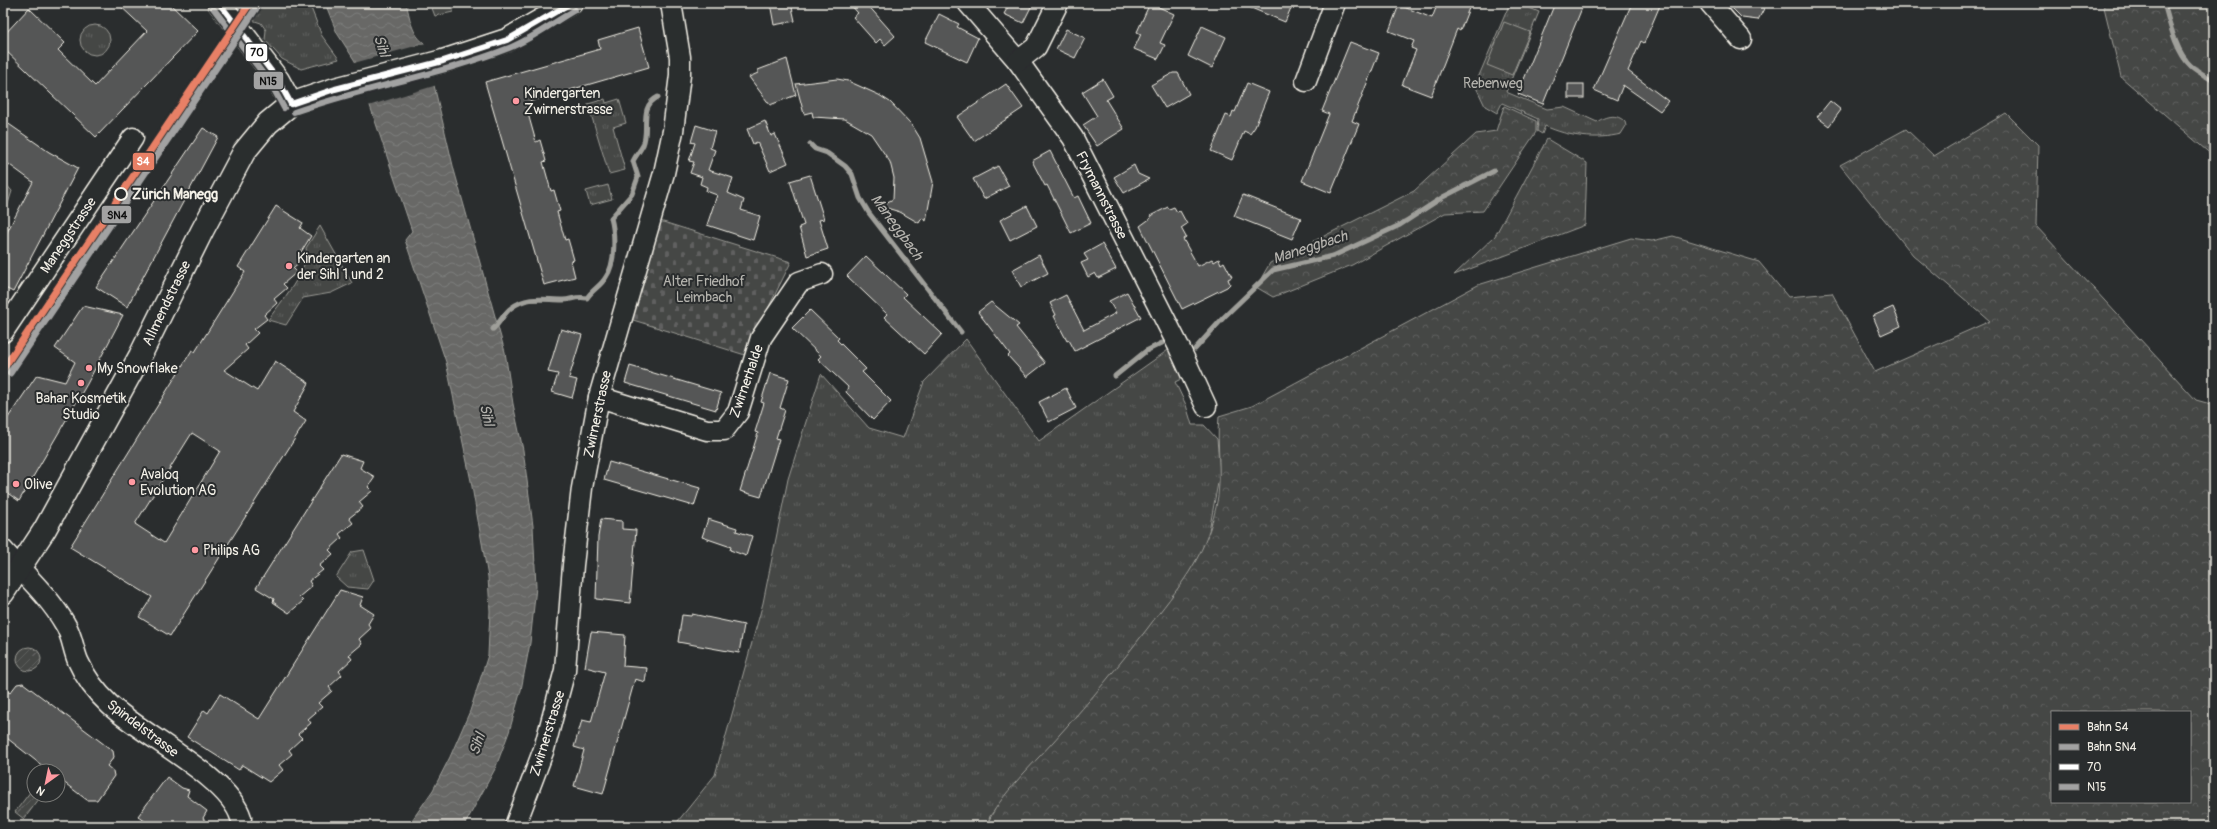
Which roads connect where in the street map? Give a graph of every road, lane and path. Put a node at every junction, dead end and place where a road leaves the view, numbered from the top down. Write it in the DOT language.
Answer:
graph roads {
  1 [pos="219,3"];
  2 [pos="571,3"];
  3 [pos="671,3"];
  4 [pos="968,3"];
  5 [pos="1058,3"];
  6 [pos="1335,3"];
  7 [pos="1710,3"];
  8 [pos="1741,39"];
  9 [pos="1018,61"];
  10 [pos="1306,81"];
  11 [pos="291,104"];
  12 [pos="133,138"];
  13 [pos="822,274"];
  14 [pos="3,332"];
  15 [pos="599,397"];
  16 [pos="1206,406"];
  17 [pos="3,550"];
  18 [pos="19,569"];
  19 [pos="3,593"];
  20 [pos="241,818"];
  21 [pos="515,826"];
  1 -- 11 [label="main road"];
  2 -- 11 [label="main road, Allmendstrasse"];
  3 -- 15 [label="street, Zwirnerstrasse"];
  4 -- 9 [label="street, Frymannstrasse"];
  5 -- 9 [label="street"];
  6 -- 10 [label="street"];
  7 -- 8 [label="street"];
  9 -- 16 [label="street, Frymannstrasse"];
  11 -- 18 [label="main road, Allmendstrasse"];
  12 -- 14 [label="street, Maneggstrasse"];
  13 -- 15 [label="street, Zwirnerhalde"];
  15 -- 21 [label="street, Zwirnerstrasse"];
  17 -- 18 [label="street, Spindelstrasse"];
  18 -- 19 [label="main road, Allmendstrasse"];
  18 -- 20 [label="street, Spindelstrasse"];
}
